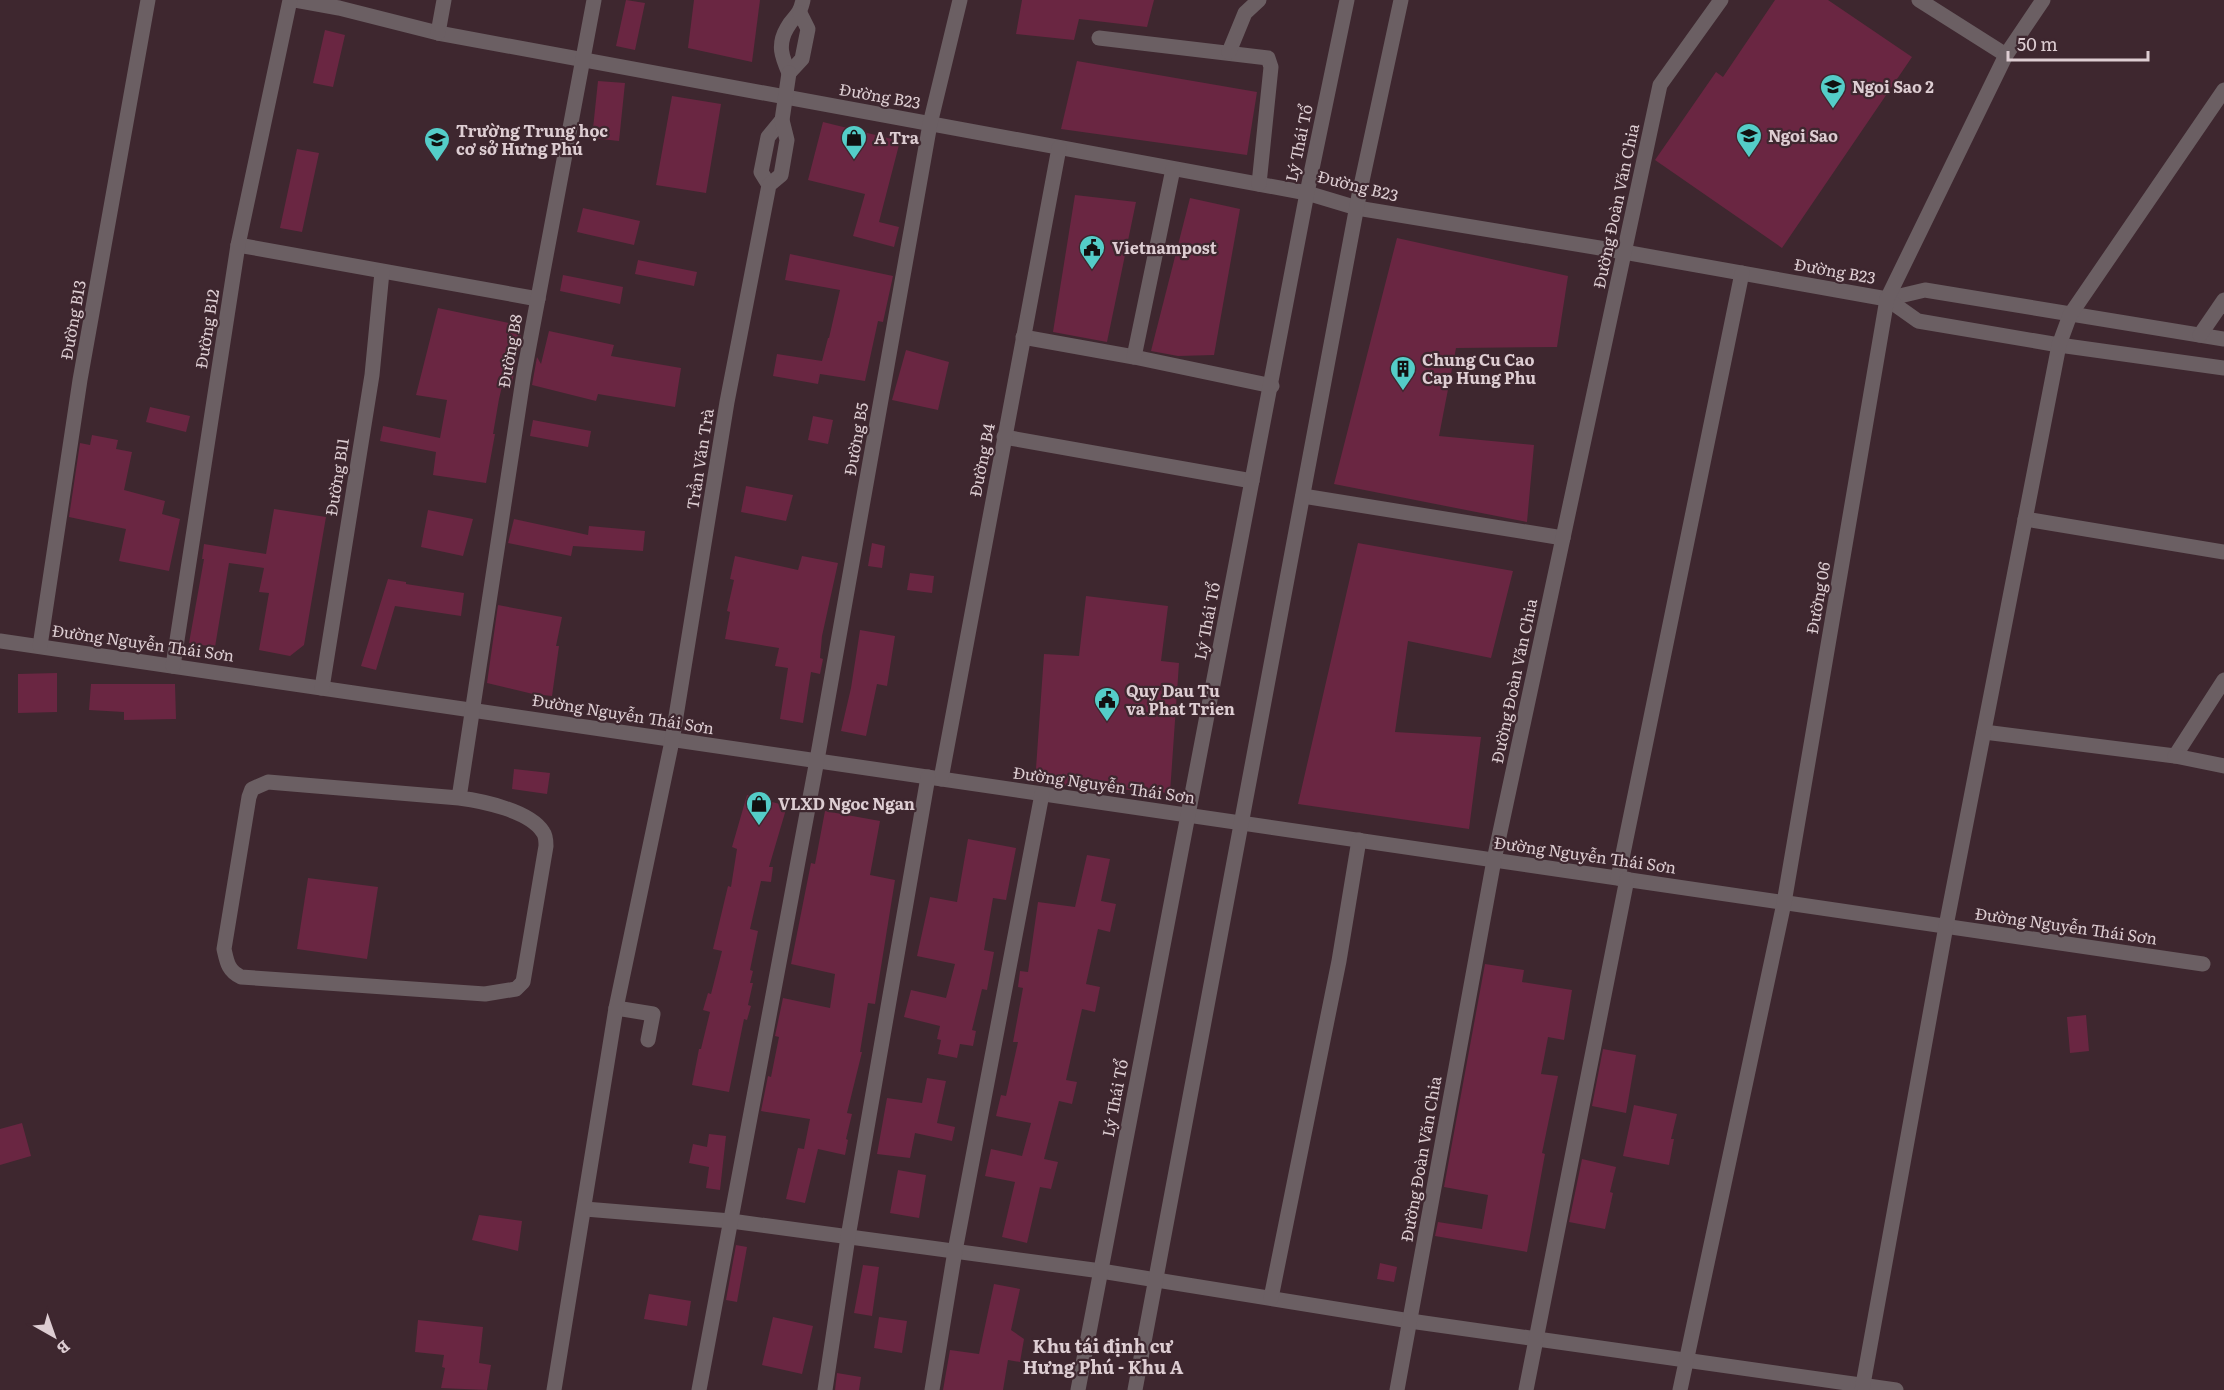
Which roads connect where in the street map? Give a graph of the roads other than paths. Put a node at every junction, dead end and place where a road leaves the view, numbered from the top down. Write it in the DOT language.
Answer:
graph roads {
  1 [pos="148,0"];
  2 [pos="290,0"];
  3 [pos="295,0"];
  4 [pos="444,0"];
  5 [pos="594,0"];
  6 [pos="960,0"];
  7 [pos="1259,0"];
  8 [pos="1347,0"];
  9 [pos="1401,0"];
  10 [pos="1721,0"];
  11 [pos="1919,0"];
  12 [pos="2043,0"];
  13 [pos="801,7"];
  14 [pos="438,33"];
  15 [pos="1099,38"];
  16 [pos="1229,52"];
  17 [pos="2006,55"];
  18 [pos="583,59"];
  19 [pos="789,73"];
  20 [pos="2224,90"];
  21 [pos="786,98"];
  22 [pos="930,124"];
  23 [pos="1059,148"];
  24 [pos="1173,169"];
  25 [pos="1259,184"];
  26 [pos="1307,193"];
  27 [pos="1357,208"];
  28 [pos="238,245"];
  29 [pos="1624,252"];
  30 [pos="382,272"];
  31 [pos="1742,273"];
  32 [pos="538,299"];
  33 [pos="1887,299"];
  34 [pos="2224,300"];
  35 [pos="2070,315"];
  36 [pos="2200,335"];
  37 [pos="1023,337"];
  38 [pos="2224,339"];
  39 [pos="2059,345"];
  40 [pos="1134,357"];
  41 [pos="2224,368"];
  42 [pos="1272,386"];
  43 [pos="1005,437"];
  44 [pos="1252,481"];
  45 [pos="1303,496"];
  46 [pos="2025,519"];
  47 [pos="1563,537"];
  48 [pos="2224,552"];
  49 [pos="0,640"];
  50 [pos="40,646"];
  51 [pos="173,666"];
  52 [pos="2224,680"];
  53 [pos="322,688"];
  54 [pos="473,710"];
  55 [pos="1984,732"];
  56 [pos="672,741"];
  57 [pos="2175,756"];
  58 [pos="817,760"];
  59 [pos="2224,766"];
  60 [pos="934,778"];
  61 [pos="1042,794"];
  62 [pos="459,798"];
  63 [pos="1187,815"];
  64 [pos="1242,823"];
  65 [pos="1359,840"];
  66 [pos="1494,860"];
  67 [pos="1622,879"];
  68 [pos="1784,903"];
  69 [pos="1946,926"];
  70 [pos="2203,964"];
  71 [pos="616,1008"];
  72 [pos="648,1040"];
  73 [pos="585,1209"];
  74 [pos="731,1221"];
  75 [pos="848,1237"];
  76 [pos="955,1251"];
  77 [pos="1101,1271"];
  78 [pos="1157,1280"];
  79 [pos="1271,1298"];
  80 [pos="1410,1322"];
  81 [pos="1536,1339"];
  82 [pos="1686,1360"];
  83 [pos="1862,1388"];
  84 [pos="554,1390"];
  85 [pos="699,1390"];
  86 [pos="825,1390"];
  87 [pos="932,1390"];
  88 [pos="1078,1390"];
  89 [pos="1135,1390"];
  90 [pos="1397,1390"];
  91 [pos="1526,1390"];
  92 [pos="1680,1390"];
  93 [pos="1896,1390"];
  1 -- 50 [label="street, Đường B13"];
  2 -- 28 [label="street, Đường B12"];
  3 -- 14 [label="street, Đường B23"];
  4 -- 14 [label="street"];
  5 -- 18 [label="street, Đường B8"];
  6 -- 22 [label="street, Đường B5"];
  7 -- 16 [label="street"];
  8 -- 26 [label="street, Lý Thái Tổ"];
  9 -- 27 [label="street"];
  10 -- 29 [label="street, Đường Đoàn Văn Chia"];
  11 -- 17 [label="street"];
  12 -- 17 [label="street, Đường 06"];
  13 -- 19 [label="street"];
  13 -- 19 [label="street"];
  14 -- 18 [label="street, Đường B23"];
  15 -- 16 [label="street"];
  16 -- 25 [label="street"];
  17 -- 33 [label="street, Đường 06"];
  18 -- 21 [label="street, Đường B23"];
  18 -- 32 [label="street, Đường B8"];
  19 -- 21 [label="street, Trần Văn Trà"];
  20 -- 35 [label="street"];
  21 -- 22 [label="street, Đường B23"];
  21 -- 56 [label="street, Trần Văn Trà"];
  22 -- 23 [label="street, Đường B23"];
  22 -- 58 [label="street, Đường B5"];
  23 -- 24 [label="street, Đường B23"];
  23 -- 37 [label="street, Đường B4"];
  24 -- 25 [label="street, Đường B23"];
  24 -- 40 [label="street"];
  25 -- 26 [label="street, Đường B23"];
  26 -- 27 [label="street, Đường B23"];
  26 -- 42 [label="street, Lý Thái Tổ"];
  27 -- 29 [label="street, Đường B23"];
  27 -- 45 [label="street"];
  28 -- 30 [label="street"];
  28 -- 51 [label="street, Đường B12"];
  29 -- 31 [label="street, Đường B23"];
  29 -- 47 [label="street, Đường Đoàn Văn Chia"];
  30 -- 32 [label="street"];
  30 -- 53 [label="street, Đường B11"];
  31 -- 33 [label="street, Đường B23"];
  31 -- 67 [label="street"];
  32 -- 54 [label="street, Đường B8"];
  33 -- 35 [label="street"];
  33 -- 39 [label="street"];
  33 -- 68 [label="street, Đường 06"];
  34 -- 36 [label="street"];
  35 -- 36 [label="street"];
  35 -- 39 [label="street"];
  36 -- 38 [label="street"];
  37 -- 40 [label="street"];
  37 -- 43 [label="street, Đường B4"];
  39 -- 41 [label="street"];
  39 -- 46 [label="street"];
  40 -- 42 [label="street"];
  42 -- 44 [label="street, Lý Thái Tổ"];
  43 -- 44 [label="street"];
  43 -- 60 [label="street, Đường B4"];
  44 -- 63 [label="street, Lý Thái Tổ"];
  45 -- 47 [label="street"];
  45 -- 64 [label="street"];
  46 -- 48 [label="street"];
  46 -- 55 [label="street"];
  47 -- 66 [label="street, Đường Đoàn Văn Chia"];
  49 -- 50 [label="street, Đường Nguyễn Thái Sơn"];
  50 -- 51 [label="street, Đường Nguyễn Thái Sơn"];
  51 -- 53 [label="street, Đường Nguyễn Thái Sơn"];
  52 -- 57 [label="street"];
  53 -- 54 [label="street, Đường Nguyễn Thái Sơn"];
  54 -- 56 [label="street, Đường Nguyễn Thái Sơn"];
  54 -- 62 [label="street, Đường B8"];
  55 -- 57 [label="street"];
  55 -- 69 [label="street"];
  56 -- 58 [label="street, Đường Nguyễn Thái Sơn"];
  56 -- 71 [label="street, Trần Văn Trà"];
  57 -- 59 [label="street"];
  58 -- 60 [label="street, Đường Nguyễn Thái Sơn"];
  58 -- 74 [label="street, Đường B5"];
  60 -- 61 [label="street, Đường Nguyễn Thái Sơn"];
  60 -- 75 [label="street, Đường B4"];
  61 -- 63 [label="street, Đường Nguyễn Thái Sơn"];
  61 -- 76 [label="street"];
  62 -- 62 [label="street"];
  63 -- 64 [label="street, Đường Nguyễn Thái Sơn"];
  63 -- 77 [label="street, Lý Thái Tổ"];
  64 -- 65 [label="street, Đường Nguyễn Thái Sơn"];
  64 -- 78 [label="street"];
  65 -- 66 [label="street, Đường Nguyễn Thái Sơn"];
  65 -- 79 [label="street"];
  66 -- 67 [label="street, Đường Nguyễn Thái Sơn"];
  66 -- 80 [label="street, Đường Đoàn Văn Chia"];
  67 -- 68 [label="street, Đường Nguyễn Thái Sơn"];
  67 -- 81 [label="street"];
  68 -- 69 [label="street, Đường Nguyễn Thái Sơn"];
  68 -- 82 [label="street, Đường 06"];
  69 -- 70 [label="street, Đường Nguyễn Thái Sơn"];
  69 -- 83 [label="street"];
  71 -- 72 [label="street"];
  71 -- 73 [label="street, Trần Văn Trà"];
  73 -- 74 [label="street"];
  73 -- 84 [label="street, Trần Văn Trà"];
  74 -- 75 [label="street"];
  74 -- 85 [label="street, Đường B5"];
  75 -- 76 [label="street"];
  75 -- 86 [label="street, Đường B4"];
  76 -- 77 [label="street"];
  76 -- 87 [label="street"];
  77 -- 78 [label="street"];
  77 -- 88 [label="street, Lý Thái Tổ"];
  78 -- 79 [label="street"];
  78 -- 89 [label="street"];
  79 -- 80 [label="street"];
  80 -- 81 [label="street"];
  80 -- 90 [label="street, Đường Đoàn Văn Chia"];
  81 -- 82 [label="street"];
  81 -- 91 [label="street"];
  82 -- 83 [label="street"];
  82 -- 92 [label="street, Đường 06"];
  83 -- 93 [label="street"];
}
